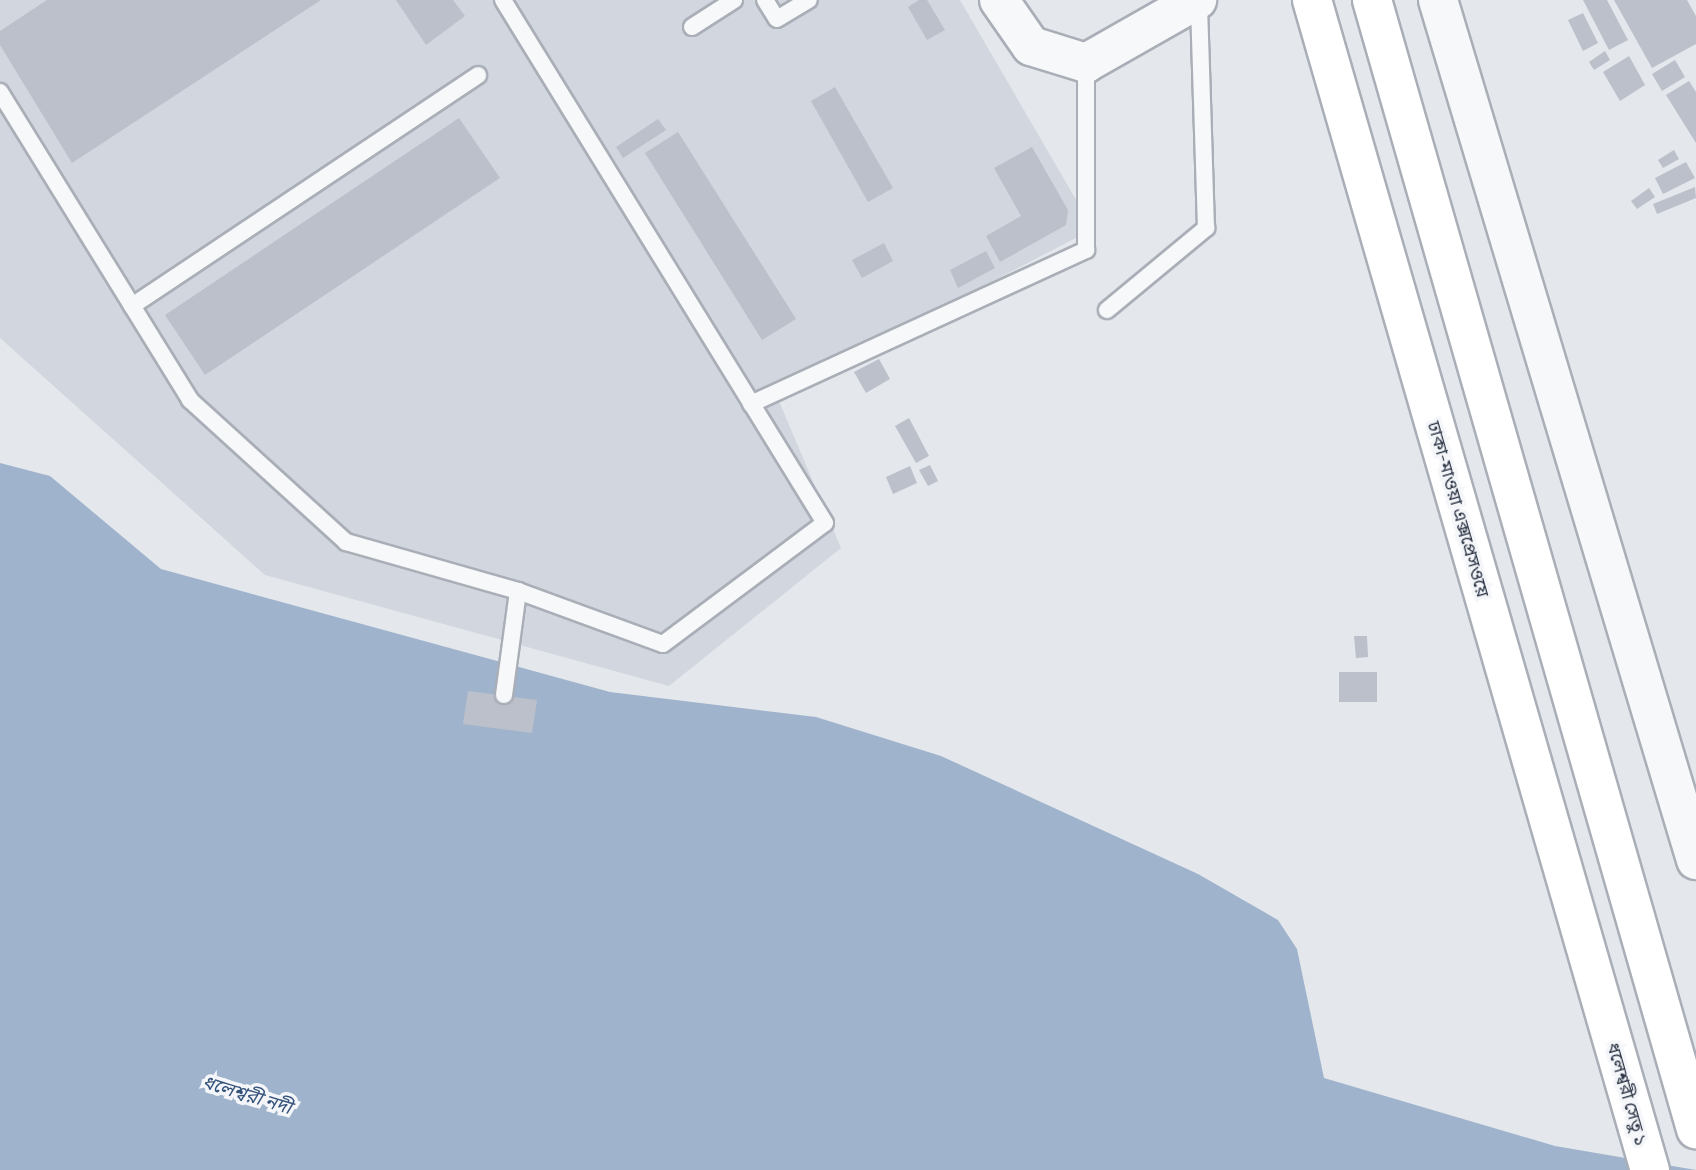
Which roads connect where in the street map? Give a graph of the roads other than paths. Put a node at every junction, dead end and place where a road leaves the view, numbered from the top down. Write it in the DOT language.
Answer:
graph roads {
  1 [pos="503,0"];
  2 [pos="734,0"];
  3 [pos="765,0"];
  4 [pos="809,0"];
  5 [pos="999,0"];
  6 [pos="1198,0"];
  7 [pos="1311,0"];
  8 [pos="1372,0"];
  9 [pos="1438,0"];
  10 [pos="692,27"];
  11 [pos="1086,63"];
  12 [pos="478,75"];
  13 [pos="0,92"];
  14 [pos="132,306"];
  15 [pos="1107,310"];
  16 [pos="751,404"];
  17 [pos="518,591"];
  18 [pos="505,695"];
  19 [pos="1696,860"];
  20 [pos="1607,1018"];
  21 [pos="1696,1129"];
  22 [pos="1650,1170"];
  1 -- 16 [label="lane"];
  2 -- 10 [label="lane"];
  3 -- 4 [label="lane"];
  5 -- 11 [label="street"];
  6 -- 11 [label="street"];
  6 -- 15 [label="lane"];
  7 -- 20 [label="highway, ঢাকা-মাওয়া এক্সপ্রেসওয়ে"];
  8 -- 21 [label="highway"];
  9 -- 19 [label="street"];
  11 -- 16 [label="lane"];
  12 -- 14 [label="lane"];
  13 -- 14 [label="lane"];
  14 -- 17 [label="lane"];
  16 -- 17 [label="lane"];
  17 -- 18 [label="lane"];
  20 -- 22 [label="highway, ধলেশ্বরী সেতু ১"];
}
